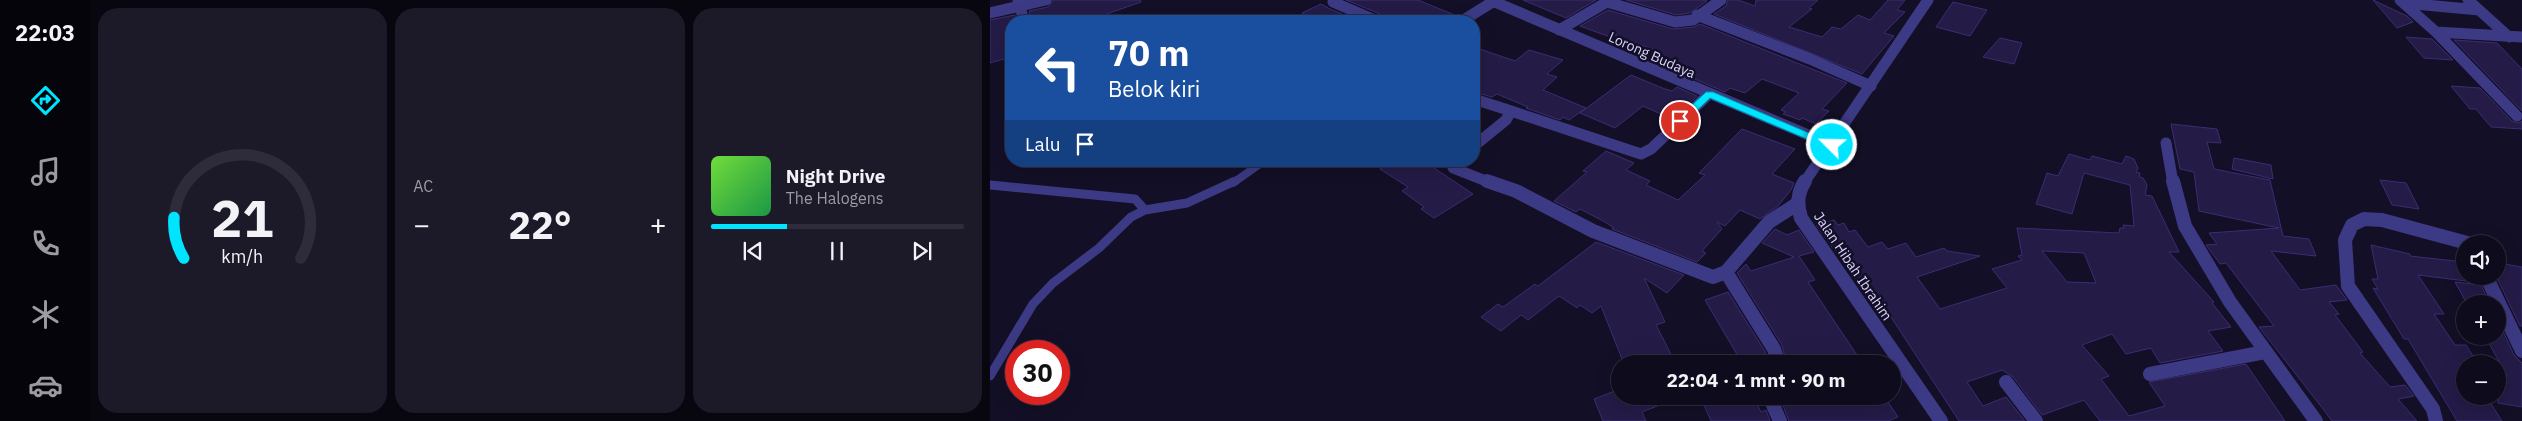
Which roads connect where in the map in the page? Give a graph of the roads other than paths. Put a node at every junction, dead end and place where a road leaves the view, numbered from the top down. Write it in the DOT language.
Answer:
graph roads {
  1 [pos="1046,0"];
  2 [pos="1721,0"];
  3 [pos="1928,0"];
  4 [pos="2468,0"];
  5 [pos="1492,1"];
  6 [pos="2401,1"];
  7 [pos="1333,2"];
  8 [pos="1018,3"];
  9 [pos="2479,10"];
  10 [pos="990,13"];
  11 [pos="1022,15"];
  12 [pos="1363,15"];
  13 [pos="1471,15"];
  14 [pos="1697,15"];
  15 [pos="1559,30"];
  16 [pos="2436,32"];
  17 [pos="2509,37"];
  18 [pos="2522,37"];
  19 [pos="1871,86"];
  20 [pos="1709,94"];
  21 [pos="1480,101"];
  22 [pos="1511,111"];
  23 [pos="2518,116"];
  24 [pos="1480,141"];
  25 [pos="2166,142"];
  26 [pos="1832,145"];
  27 [pos="1255,167"];
  28 [pos="1453,167"];
  29 [pos="990,186"];
  30 [pos="1797,204"];
  31 [pos="1145,210"];
  32 [pos="2456,240"];
  33 [pos="1726,272"];
  34 [pos="2490,285"];
  35 [pos="2522,351"];
  36 [pos="2265,352"];
  37 [pos="1776,355"];
  38 [pos="2150,374"];
  39 [pos="990,376"];
  40 [pos="2006,382"];
  41 [pos="1773,405"];
  42 [pos="1780,421"];
  43 [pos="1941,421"];
  44 [pos="2036,421"];
  45 [pos="2316,421"];
  46 [pos="2436,421"];
  1 -- 8 [label="street"];
  2 -- 14 [label="street"];
  3 -- 19 [label="street, Jalan Hibah Ibrahim"];
  4 -- 9 [label="street"];
  5 -- 13 [label="street"];
  5 -- 15 [label="street, Lorong Budaya"];
  6 -- 9 [label="street"];
  6 -- 16 [label="street"];
  7 -- 12 [label="street"];
  8 -- 10 [label="street"];
  8 -- 11 [label="street"];
  9 -- 17 [label="street"];
  14 -- 15 [label="street"];
  14 -- 19 [label="street"];
  15 -- 20 [label="street, Lorong Budaya"];
  16 -- 17 [label="street"];
  16 -- 23 [label="street"];
  17 -- 18 [label="street"];
  19 -- 26 [label="street, Jalan Hibah Ibrahim"];
  20 -- 22 [label="street"];
  20 -- 26 [label="street, Lorong Budaya"];
  21 -- 22 [label="street"];
  22 -- 24 [label="street"];
  25 -- 36 [label="street"];
  26 -- 30 [label="street, Jalan Hibah Ibrahim"];
  27 -- 31 [label="lane"];
  28 -- 33 [label="street"];
  29 -- 31 [label="lane"];
  30 -- 33 [label="street"];
  30 -- 43 [label="street, Jalan Hibah Ibrahim"];
  31 -- 39 [label="lane"];
  32 -- 46 [label="street"];
  33 -- 37 [label="street"];
  34 -- 35 [label="street"];
  36 -- 38 [label="street"];
  36 -- 45 [label="street"];
  40 -- 44 [label="street"];
  41 -- 42 [label="street"];
}
